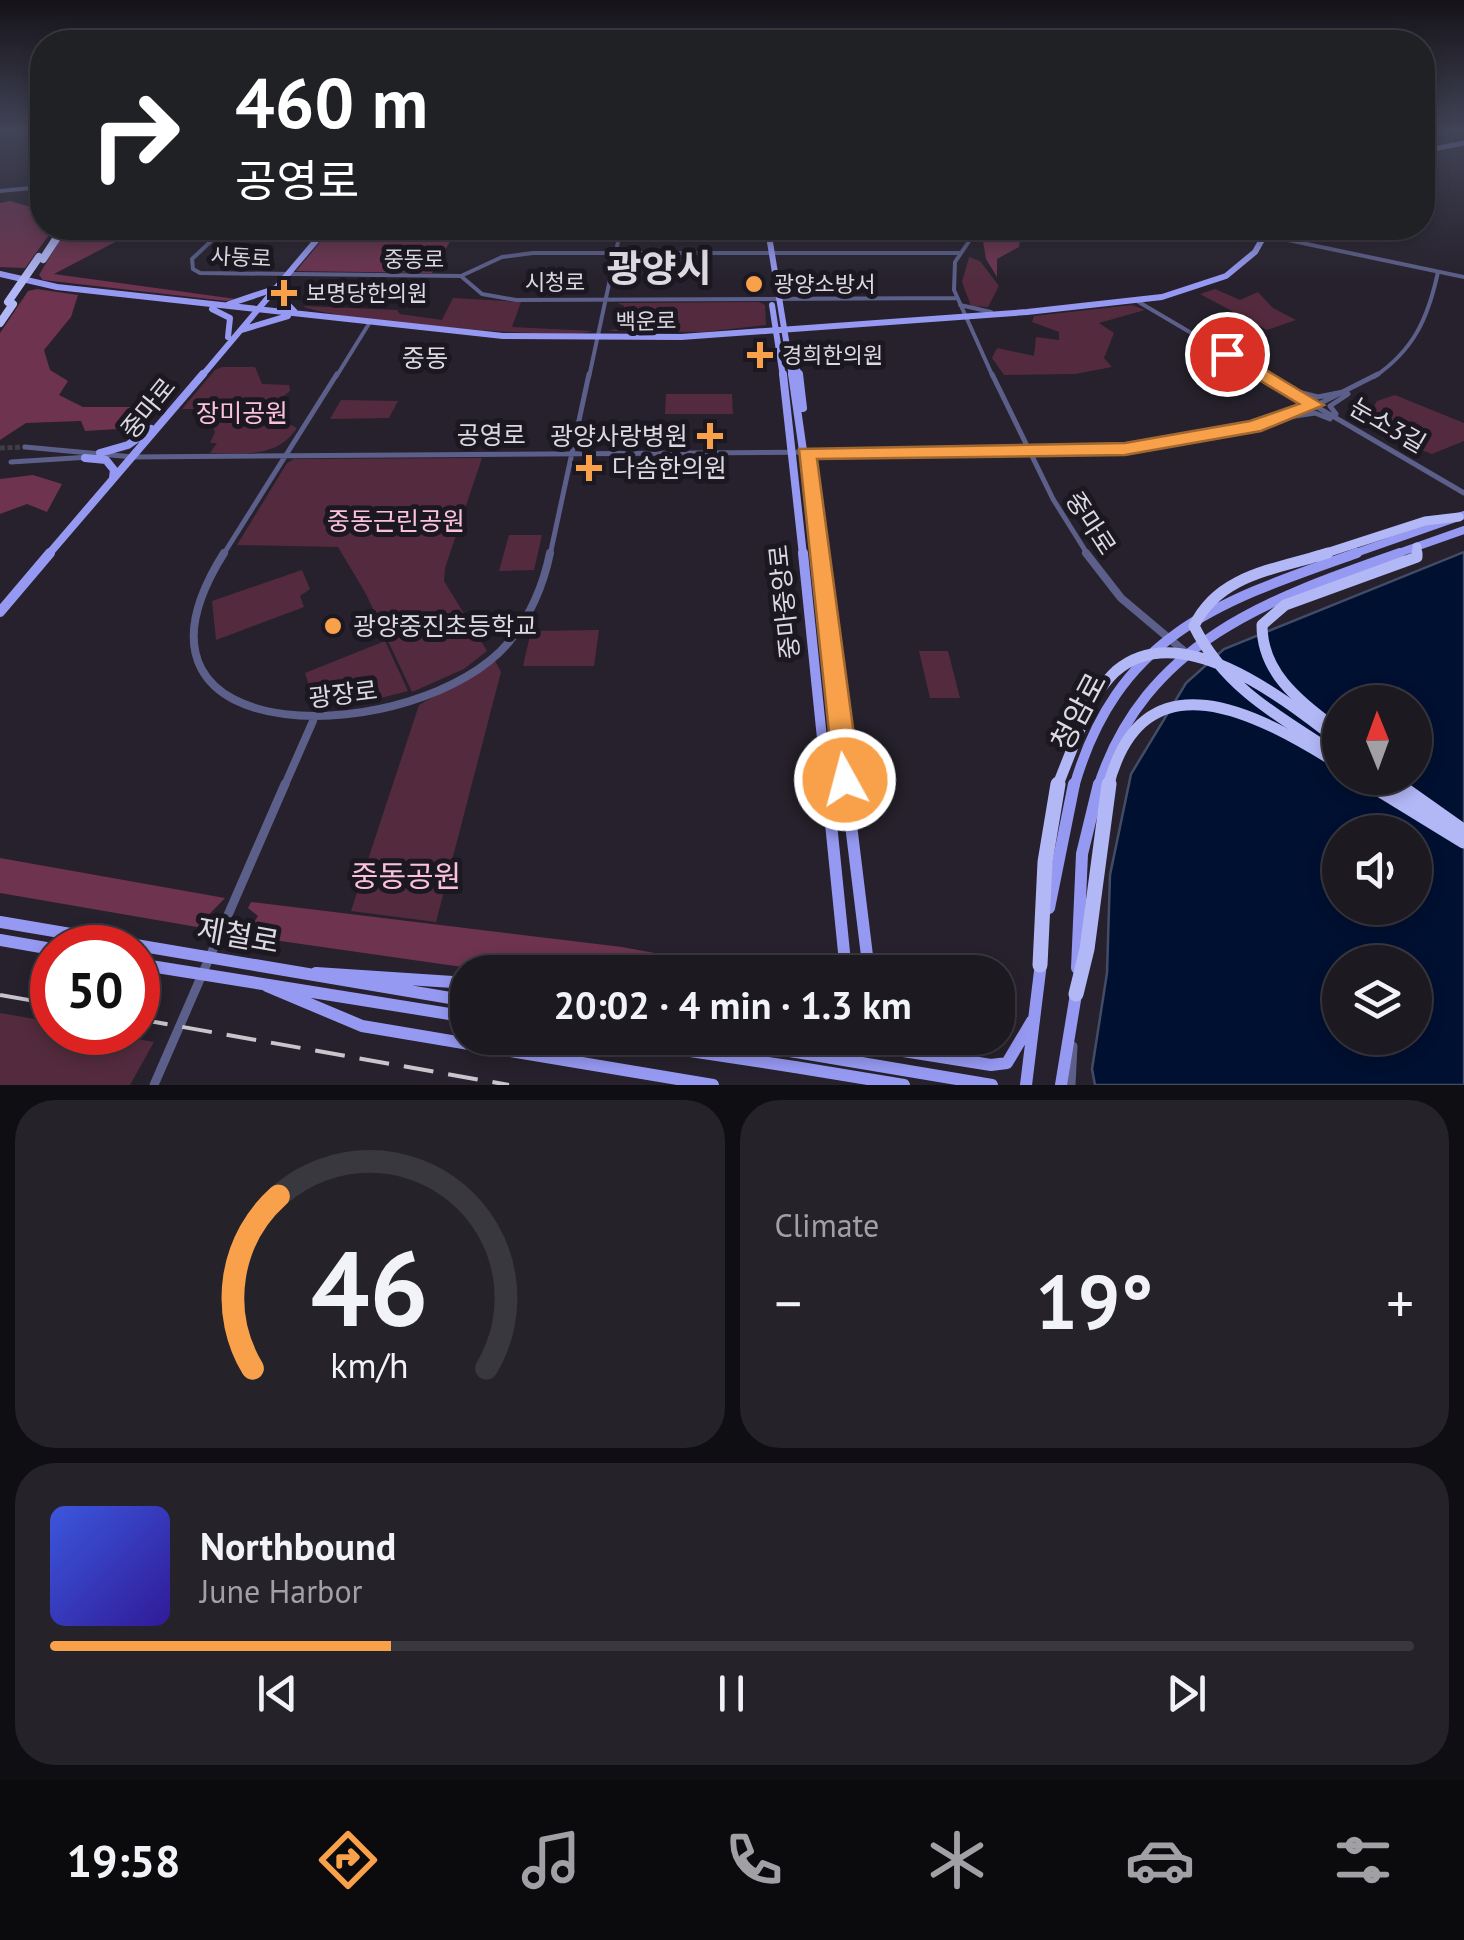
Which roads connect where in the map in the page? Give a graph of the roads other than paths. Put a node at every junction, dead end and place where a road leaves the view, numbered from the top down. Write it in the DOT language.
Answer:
graph roads {
  1 [pos="30,188"];
  2 [pos="0,191"];
  3 [pos="52,240"];
  4 [pos="211,240"];
  5 [pos="316,240"];
  6 [pos="618,240"];
  7 [pos="766,240"];
  8 [pos="969,240"];
  9 [pos="1261,240"];
  10 [pos="1300,240"];
  11 [pos="768,252"];
  12 [pos="615,253"];
  13 [pos="960,253"];
  14 [pos="1438,272"];
  15 [pos="0,274"];
  16 [pos="460,276"];
  17 [pos="284,277"];
  18 [pos="1464,277"];
  19 [pos="274,289"];
  20 [pos="1162,297"];
  21 [pos="776,299"];
  22 [pos="605,300"];
  23 [pos="1136,301"];
  24 [pos="186,302"];
  25 [pos="959,302"];
  26 [pos="11,303"];
  27 [pos="1115,303"];
  28 [pos="220,306"];
  29 [pos="256,310"];
  30 [pos="1028,312"];
  31 [pos="1157,313"];
  32 [pos="0,314"];
  33 [pos="297,314"];
  34 [pos="965,316"];
  35 [pos="370,322"];
  36 [pos="0,323"];
  37 [pos="238,330"];
  38 [pos="780,330"];
  39 [pos="597,339"];
  40 [pos="226,346"];
  41 [pos="1274,381"];
  42 [pos="1281,386"];
  43 [pos="1349,391"];
  44 [pos="1314,405"];
  45 [pos="1283,417"];
  46 [pos="162,424"];
  47 [pos="1352,427"];
  48 [pos="1379,443"];
  49 [pos="25,448"];
  50 [pos="1028,452"];
  51 [pos="100,453"];
  52 [pos="799,454"];
  53 [pos="112,455"];
  54 [pos="572,455"];
  55 [pos="285,456"];
  56 [pos="134,457"];
  57 [pos="86,458"];
  58 [pos="11,462"];
  59 [pos="114,481"];
  60 [pos="1464,493"];
  61 [pos="1462,521"];
  62 [pos="1417,547"];
  63 [pos="0,612"];
  64 [pos="1165,638"];
  65 [pos="1184,650"];
  66 [pos="1322,717"];
  67 [pos="313,721"];
  68 [pos="1322,729"];
  69 [pos="1322,744"];
  70 [pos="1322,755"];
  71 [pos="1392,795"];
  72 [pos="1401,795"];
  73 [pos="1410,795"];
  74 [pos="1418,795"];
  75 [pos="1464,835"];
  76 [pos="0,922"];
  77 [pos="0,940"];
  78 [pos="30,945"];
  79 [pos="845,955"];
  80 [pos="867,955"];
  81 [pos="212,960"];
  82 [pos="1040,964"];
  83 [pos="160,968"];
  84 [pos="275,971"];
  85 [pos="206,976"];
  86 [pos="450,982"];
  87 [pos="267,986"];
  88 [pos="450,998"];
  89 [pos="1075,998"];
  90 [pos="450,1014"];
  91 [pos="1035,1014"];
  92 [pos="1015,1050"];
  93 [pos="759,1055"];
  94 [pos="778,1055"];
  95 [pos="859,1055"];
  96 [pos="877,1055"];
  97 [pos="928,1055"];
  98 [pos="1012,1055"];
  99 [pos="796,1059"];
  100 [pos="879,1082"];
  101 [pos="154,1085"];
  102 [pos="713,1085"];
  103 [pos="864,1085"];
  104 [pos="904,1085"];
  105 [pos="992,1085"];
  106 [pos="1026,1085"];
  107 [pos="1061,1085"];
  108 [pos="1071,1085"];
  1 -- 2 [label="street"];
  3 -- 26 [label="highway, bridge"];
  4 -- 17 [label="street, 사동로"];
  5 -- 17 [label="main road, 중마로"];
  6 -- 12 [label="street, 광장로"];
  7 -- 11 [label="main road, 중마중앙로"];
  8 -- 13 [label="street"];
  9 -- 20 [label="main road, 백운로"];
  10 -- 14 [label="street"];
  11 -- 12 [label="street, 중동로"];
  11 -- 13 [label="street, 중동로"];
  11 -- 21 [label="main road, 중마중앙로"];
  12 -- 16 [label="street, 중동로"];
  12 -- 22 [label="street, 광장로"];
  13 -- 25 [label="street, 중마로"];
  14 -- 18 [label="street"];
  14 -- 43 [label="street"];
  15 -- 24 [label="main road, 백운로"];
  16 -- 17 [label="street, 중동로"];
  16 -- 22 [label="street, 시청로"];
  17 -- 19 [label="main road, 중마로"];
  19 -- 28 [label="main road"];
  19 -- 29 [label="main road, 중마로"];
  19 -- 33 [label="main road"];
  20 -- 23 [label="main road, 백운로"];
  20 -- 31 [label="street"];
  21 -- 22 [label="street, 시청로"];
  21 -- 25 [label="street, 시청로"];
  21 -- 38 [label="main road, 중마중앙로"];
  21 -- 38 [label="main road, 중마중앙로"];
  22 -- 39 [label="street, 광장로"];
  23 -- 27 [label="main road, 백운로"];
  23 -- 31 [label="street, 눈소3길"];
  24 -- 28 [label="main road, 백운로"];
  24 -- 40 [label="main road"];
  25 -- 30 [label="street, 시청로"];
  25 -- 34 [label="street, 중마로"];
  26 -- 32 [label="highway"];
  26 -- 36 [label="highway"];
  27 -- 30 [label="main road, 백운로"];
  27 -- 31 [label="street"];
  28 -- 29 [label="main road, 백운로"];
  29 -- 33 [label="main road, 백운로"];
  29 -- 37 [label="main road, 중마로"];
  30 -- 34 [label="main road, 백운로"];
  31 -- 41 [label="street, 눈소3길"];
  33 -- 35 [label="main road, 백운로"];
  33 -- 37 [label="main road"];
  34 -- 38 [label="main road, 백운로"];
  34 -- 50 [label="street, 중마로"];
  35 -- 39 [label="main road, 백운로"];
  35 -- 55 [label="street, 광장로"];
  37 -- 40 [label="main road, 중마로"];
  38 -- 39 [label="main road, 백운로"];
  38 -- 52 [label="main road, 중마중앙로"];
  38 -- 52 [label="main road, 중마중앙로"];
  39 -- 54 [label="street, 광장로"];
  40 -- 46 [label="main road, 중마로"];
  41 -- 42 [label="street, 눈소3길"];
  41 -- 43 [label="street"];
  42 -- 44 [label="street, 눈소3길"];
  42 -- 45 [label="street"];
  43 -- 44 [label="street"];
  43 -- 47 [label="street"];
  44 -- 45 [label="street"];
  44 -- 47 [label="street, 눈소3길"];
  45 -- 48 [label="street"];
  45 -- 50 [label="street"];
  46 -- 51 [label="main road"];
  46 -- 56 [label="main road, 중마로"];
  47 -- 48 [label="street, 눈소3길"];
  48 -- 60 [label="street, 눈소3길"];
  49 -- 51 [label="street"];
  50 -- 52 [label="street, 공영로"];
  50 -- 64 [label="street, 중마로"];
  51 -- 53 [label="street"];
  52 -- 54 [label="street, 공영로"];
  52 -- 79 [label="main road, 중마중앙로"];
  52 -- 80 [label="main road, 중마중앙로"];
  53 -- 56 [label="street, 공영로"];
  53 -- 57 [label="street"];
  54 -- 55 [label="street, 공영로"];
  54 -- 67 [label="street, 광장로"];
  55 -- 56 [label="street, 공영로"];
  55 -- 67 [label="street, 광장로"];
  56 -- 59 [label="main road, 중마로"];
  57 -- 58 [label="street"];
  57 -- 59 [label="main road"];
  59 -- 63 [label="main road, 중마로"];
  61 -- 62 [label="main road, 청암로"];
  61 -- 64 [label="main road, 청암로"];
  61 -- 69 [label="highway, bridge"];
  62 -- 65 [label="main road, 청암로"];
  62 -- 66 [label="highway"];
  64 -- 65 [label="street, 중마로"];
  64 -- 82 [label="main road, 청암로"];
  65 -- 89 [label="main road, 청암로"];
  67 -- 81 [label="street"];
  68 -- 82 [label="highway, bridge"];
  70 -- 89 [label="highway"];
  71 -- 75 [label="highway"];
  72 -- 75 [label="highway"];
  73 -- 75 [label="highway"];
  74 -- 75 [label="highway"];
  76 -- 81 [label="main road, 제철로"];
  77 -- 78 [label="main road"];
  81 -- 84 [label="main road, 제철로"];
  81 -- 85 [label="street"];
  82 -- 91 [label="main road, 청암로"];
  83 -- 85 [label="main road, 제철로"];
  84 -- 86 [label="main road"];
  84 -- 88 [label="main road, 제철로"];
  85 -- 87 [label="main road, 제철로"];
  85 -- 101 [label="street"];
  87 -- 90 [label="main road, 제철로"];
  87 -- 102 [label="main road"];
  89 -- 107 [label="main road, 청암로"];
  89 -- 108 [label="street"];
  91 -- 92 [label="main road"];
  91 -- 106 [label="main road, 청암로"];
  93 -- 99 [label="main road"];
  94 -- 99 [label="main road"];
  95 -- 103 [label="main road"];
  96 -- 100 [label="main road"];
  97 -- 98 [label="main road"];
  99 -- 104 [label="main road, bridge"];
  99 -- 105 [label="main road, bridge"];
}
